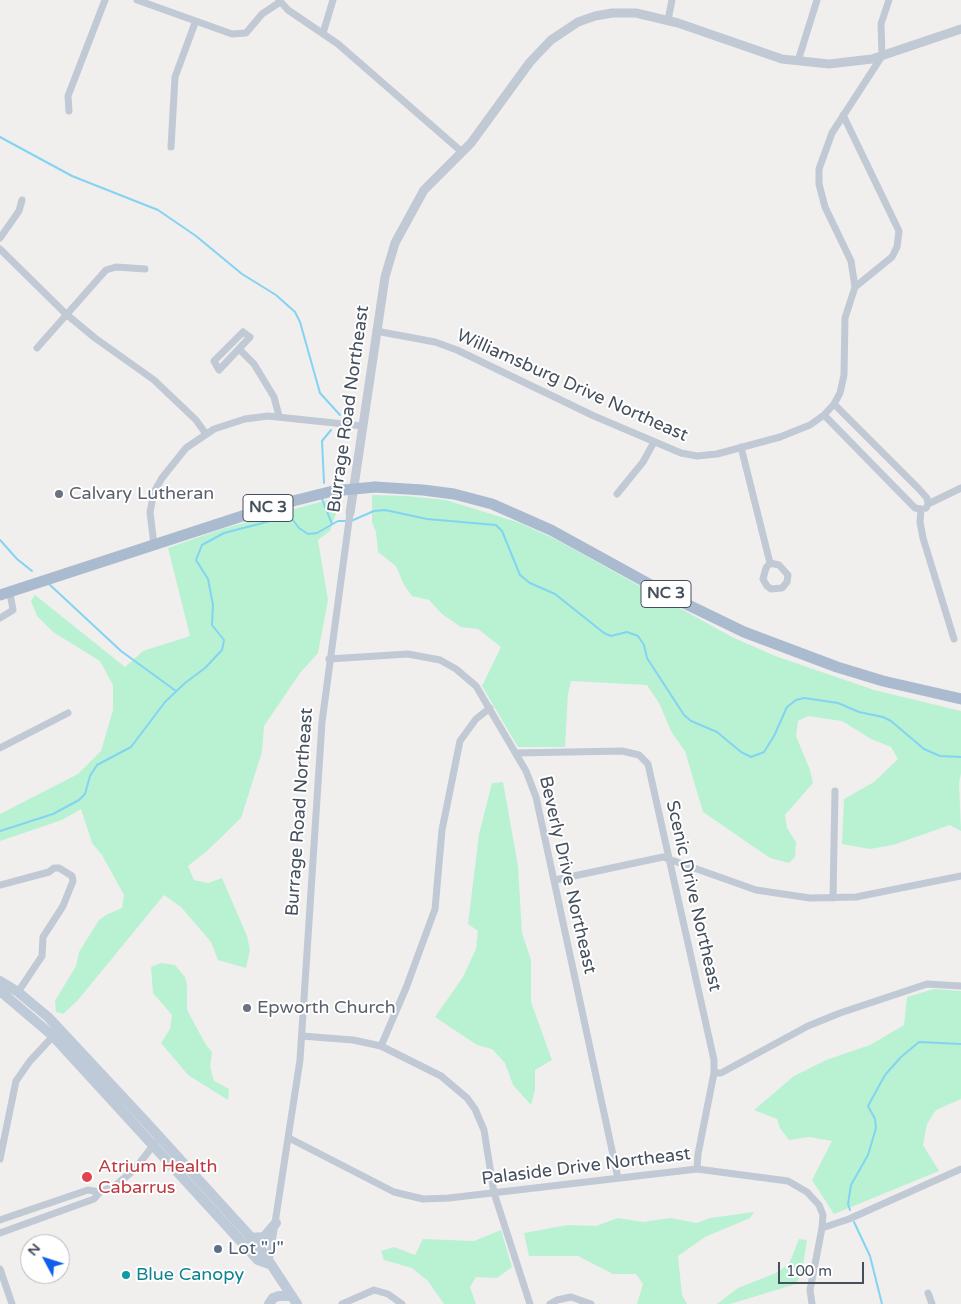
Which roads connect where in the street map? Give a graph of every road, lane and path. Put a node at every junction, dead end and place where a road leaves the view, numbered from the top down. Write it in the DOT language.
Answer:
graph roads {
  1 [pos="105,0"];
  2 [pos="137,0"];
  3 [pos="334,0"];
  4 [pos="672,0"];
  5 [pos="817,0"];
  6 [pos="889,0"];
  7 [pos="279,1"];
  8 [pos="668,20"];
  9 [pos="195,23"];
  10 [pos="961,29"];
  11 [pos="323,33"];
  12 [pos="882,56"];
  13 [pos="798,61"];
  14 [pos="69,111"];
  15 [pos="843,115"];
  16 [pos="171,147"];
  17 [pos="462,152"];
  18 [pos="22,200"];
  19 [pos="0,238"];
  20 [pos="0,249"];
  21 [pos="145,269"];
  22 [pos="855,287"];
  23 [pos="66,314"];
  24 [pos="376,331"];
  25 [pos="37,348"];
  26 [pos="240,350"];
  27 [pos="834,404"];
  28 [pos="824,415"];
  29 [pos="279,416"];
  30 [pos="363,426"];
  31 [pos="206,434"];
  32 [pos="654,442"];
  33 [pos="741,448"];
  34 [pos="961,488"];
  35 [pos="617,494"];
  36 [pos="928,504"];
  37 [pos="921,509"];
  38 [pos="350,513"];
  39 [pos="154,545"];
  40 [pos="770,563"];
  41 [pos="5,594"];
  42 [pos="0,618"];
  43 [pos="954,639"];
  44 [pos="329,659"];
  45 [pos="961,699"];
  46 [pos="490,708"];
  47 [pos="68,713"];
  48 [pos="0,748"];
  49 [pos="516,753"];
  50 [pos="835,791"];
  51 [pos="669,858"];
  52 [pos="961,876"];
  53 [pos="555,880"];
  54 [pos="0,885"];
  55 [pos="832,898"];
  56 [pos="0,981"];
  57 [pos="961,986"];
  58 [pos="0,992"];
  59 [pos="18,992"];
  60 [pos="56,1033"];
  61 [pos="302,1036"];
  62 [pos="380,1046"];
  63 [pos="714,1073"];
  64 [pos="158,1136"];
  65 [pos="289,1138"];
  66 [pos="153,1147"];
  67 [pos="0,1159"];
  68 [pos="698,1169"];
  69 [pos="961,1169"];
  70 [pos="618,1178"];
  71 [pos="100,1192"];
  72 [pos="494,1193"];
  73 [pos="0,1220"];
  74 [pos="276,1223"];
  75 [pos="822,1228"];
  76 [pos="0,1233"];
  77 [pos="251,1238"];
  78 [pos="269,1264"];
  79 [pos="0,1269"];
  80 [pos="928,1293"];
  81 [pos="295,1300"];
  82 [pos="12,1304"];
  83 [pos="269,1304"];
  84 [pos="342,1304"];
  85 [pos="402,1304"];
  86 [pos="530,1304"];
  87 [pos="550,1304"];
  88 [pos="591,1304"];
  89 [pos="812,1304"];
  90 [pos="932,1304"];
  1 -- 14 [label="street"];
  2 -- 9 [label="street"];
  3 -- 11 [label="street"];
  4 -- 8 [label="street"];
  5 -- 13 [label="street"];
  6 -- 12 [label="street"];
  7 -- 9 [label="street"];
  7 -- 11 [label="street"];
  8 -- 13 [label="street, Burrage Road Northeast"];
  8 -- 17 [label="street, Burrage Road Northeast"];
  9 -- 16 [label="street"];
  10 -- 12 [label="street, Burrage Road Northeast"];
  11 -- 17 [label="street"];
  12 -- 13 [label="street, Burrage Road Northeast"];
  12 -- 15 [label="street, Williamsburg Drive Northeast"];
  15 -- 22 [label="street, Williamsburg Drive Northeast"];
  15 -- 22 [label="street"];
  17 -- 24 [label="street, Burrage Road Northeast"];
  18 -- 19 [label="street"];
  20 -- 23 [label="street"];
  21 -- 23 [label="street"];
  22 -- 27 [label="street, Williamsburg Drive Northeast"];
  23 -- 25 [label="street"];
  23 -- 31 [label="street"];
  24 -- 30 [label="street, Burrage Road Northeast"];
  24 -- 32 [label="street, Williamsburg Drive Northeast"];
  26 -- 26 [label="street"];
  26 -- 29 [label="street"];
  27 -- 28 [label="street, Williamsburg Drive Northeast"];
  27 -- 36 [label="street"];
  28 -- 33 [label="street, Williamsburg Drive Northeast"];
  28 -- 37 [label="street"];
  29 -- 30 [label="street"];
  29 -- 31 [label="street"];
  30 -- 38 [label="street, Burrage Road Northeast"];
  31 -- 39 [label="street"];
  32 -- 33 [label="street, Williamsburg Drive Northeast"];
  32 -- 35 [label="street"];
  33 -- 40 [label="street"];
  34 -- 36 [label="street"];
  36 -- 37 [label="street"];
  37 -- 43 [label="street"];
  38 -- 44 [label="street, Burrage Road Northeast"];
  39 -- 41 [label="main road, NC 3"];
  39 -- 45 [label="main road, NC 3, bridge"];
  41 -- 42 [label="street"];
  44 -- 46 [label="street, Beverly Drive Northeast"];
  44 -- 61 [label="street, Burrage Road Northeast"];
  46 -- 49 [label="street, Beverly Drive Northeast"];
  46 -- 62 [label="street"];
  47 -- 48 [label="street"];
  49 -- 51 [label="street, Scenic Drive Northeast"];
  49 -- 53 [label="street, Beverly Drive Northeast"];
  50 -- 55 [label="street"];
  51 -- 53 [label="street"];
  51 -- 55 [label="street"];
  51 -- 63 [label="street, Scenic Drive Northeast"];
  52 -- 55 [label="street"];
  53 -- 70 [label="street, Beverly Drive Northeast"];
  54 -- 59 [label="street"];
  56 -- 59 [label="main road"];
  57 -- 63 [label="street"];
  58 -- 60 [label="main road"];
  59 -- 60 [label="main road"];
  60 -- 64 [label="main road"];
  60 -- 66 [label="main road"];
  60 -- 67 [label="street"];
  61 -- 62 [label="street"];
  61 -- 65 [label="street, Burrage Road Northeast"];
  62 -- 72 [label="street"];
  63 -- 68 [label="street, Scenic Drive Northeast"];
  64 -- 66 [label="street"];
  64 -- 77 [label="main road"];
  65 -- 72 [label="street, Palaside Drive Northeast"];
  65 -- 74 [label="street, Burrage Road Northeast"];
  66 -- 71 [label="street"];
  66 -- 78 [label="main road"];
  68 -- 70 [label="street, Palaside Drive Northeast"];
  68 -- 75 [label="street, Palaside Drive Northeast"];
  69 -- 75 [label="street"];
  70 -- 72 [label="street, Palaside Drive Northeast"];
  71 -- 73 [label="street"];
  71 -- 76 [label="street"];
  72 -- 86 [label="street"];
  74 -- 77 [label="main road"];
  74 -- 78 [label="street, Burrage Road Northeast"];
  75 -- 89 [label="street, Palaside Drive Northeast"];
  77 -- 78 [label="main road"];
  78 -- 81 [label="main road"];
  79 -- 82 [label="street"];
  80 -- 90 [label="street"];
  81 -- 83 [label="main road"];
  84 -- 85 [label="street"];
  87 -- 88 [label="street"];
}
